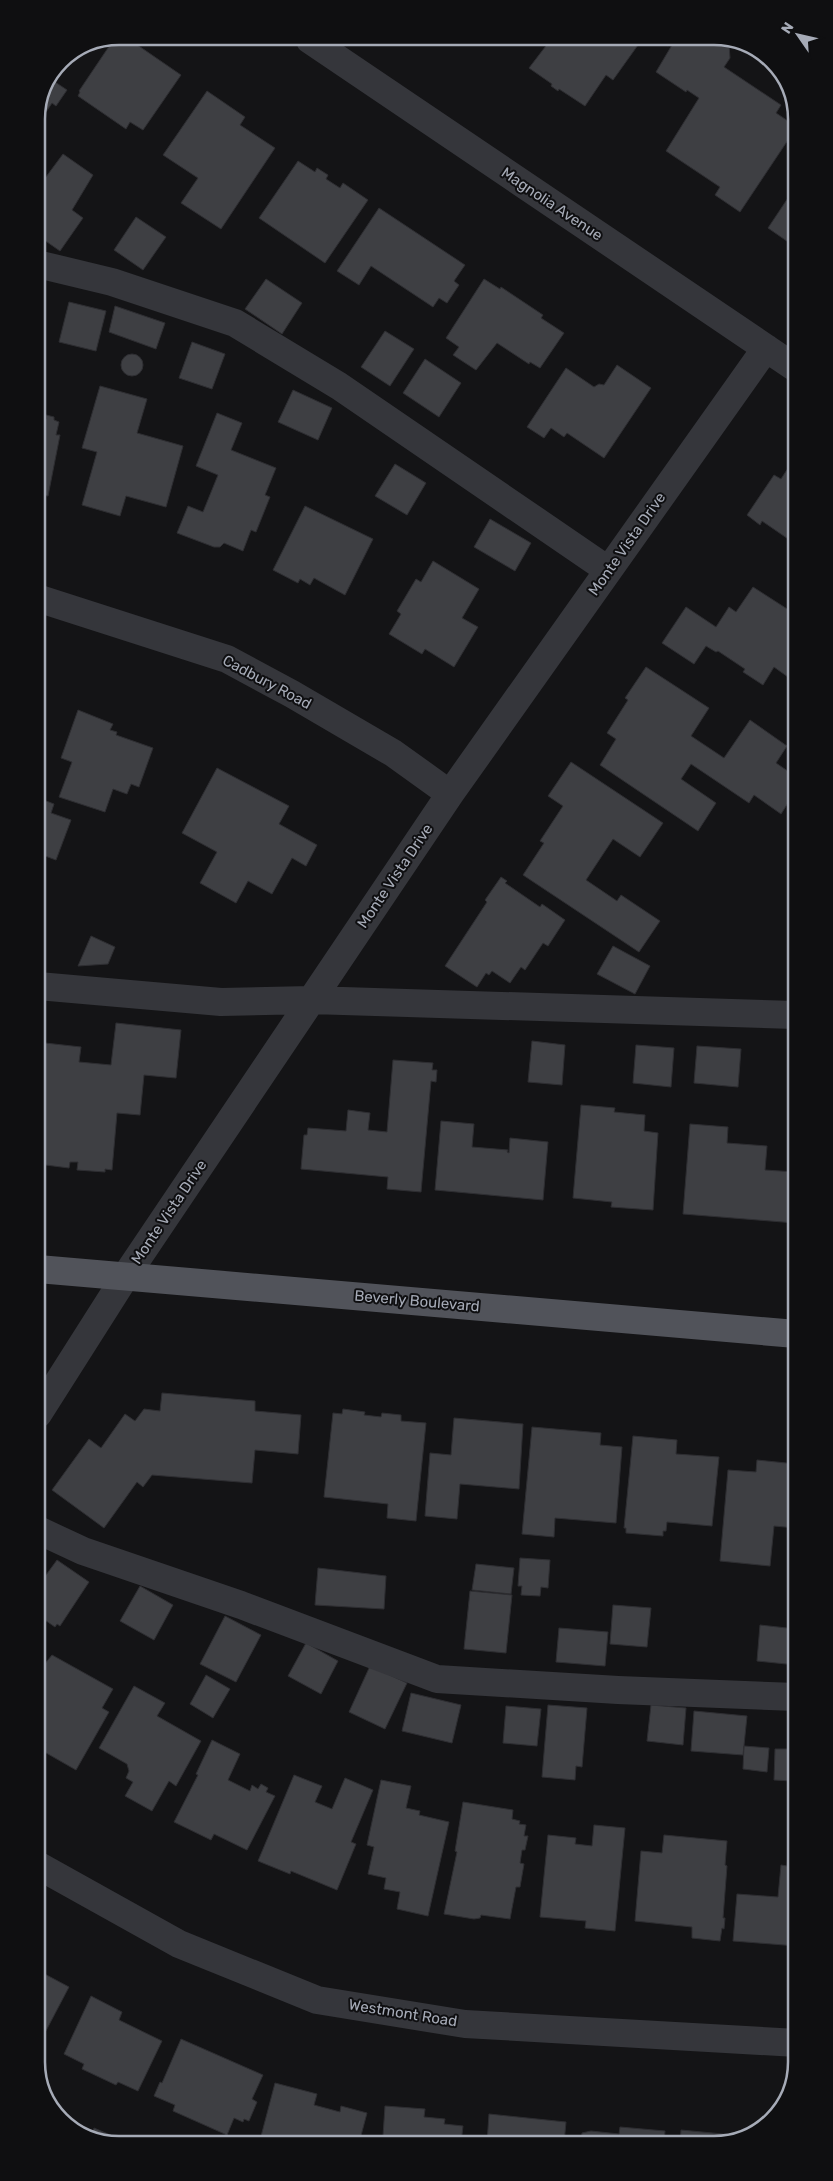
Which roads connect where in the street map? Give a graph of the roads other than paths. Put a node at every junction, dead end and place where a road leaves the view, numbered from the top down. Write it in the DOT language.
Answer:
graph roads {
  1 [pos="317,45"];
  2 [pos="45,266"];
  3 [pos="766,348"];
  4 [pos="788,363"];
  5 [pos="608,570"];
  6 [pos="45,601"];
  7 [pos="450,794"];
  8 [pos="45,987"];
  9 [pos="311,1000"];
  10 [pos="788,1015"];
  11 [pos="45,1270"];
  12 [pos="126,1277"];
  13 [pos="788,1333"];
  14 [pos="45,1403"];
  15 [pos="45,1533"];
  16 [pos="788,1697"];
  17 [pos="45,1869"];
  18 [pos="788,2042"];
  1 -- 3 [label="street, Magnolia Avenue"];
  2 -- 5 [label="street"];
  3 -- 4 [label="street, Magnolia Avenue"];
  3 -- 5 [label="street, Monte Vista Drive"];
  5 -- 7 [label="street, Monte Vista Drive"];
  6 -- 7 [label="street, Cadbury Road"];
  7 -- 9 [label="street, Monte Vista Drive"];
  8 -- 9 [label="street"];
  9 -- 10 [label="street"];
  9 -- 12 [label="street, Monte Vista Drive"];
  11 -- 12 [label="main road, Beverly Boulevard"];
  12 -- 13 [label="main road, Beverly Boulevard"];
  12 -- 14 [label="street, Monte Vista Drive"];
  15 -- 16 [label="street"];
  17 -- 18 [label="street, Westmont Road"];
}
